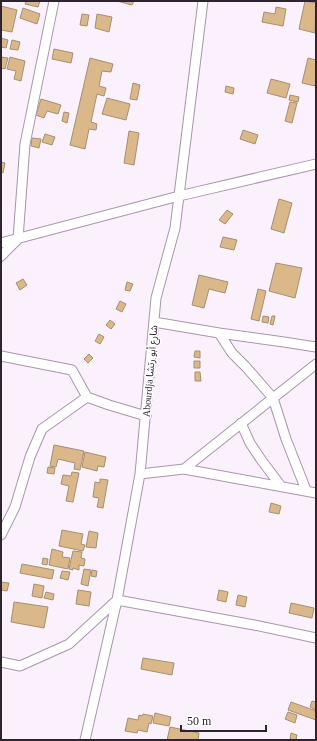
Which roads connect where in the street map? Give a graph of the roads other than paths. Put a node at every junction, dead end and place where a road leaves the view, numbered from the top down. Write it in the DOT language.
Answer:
graph roads {
  1 [pos="54,1"];
  2 [pos="203,1"];
  3 [pos="316,164"];
  4 [pos="179,196"];
  5 [pos="18,239"];
  6 [pos="1,243"];
  7 [pos="1,256"];
  8 [pos="154,322"];
  9 [pos="219,333"];
  10 [pos="316,347"];
  11 [pos="1,356"];
  12 [pos="316,364"];
  13 [pos="87,397"];
  14 [pos="273,398"];
  15 [pos="146,416"];
  16 [pos="241,424"];
  17 [pos="184,469"];
  18 [pos="140,474"];
  19 [pos="281,486"];
  20 [pos="306,490"];
  21 [pos="316,493"];
  22 [pos="1,535"];
  23 [pos="118,600"];
  24 [pos="316,638"];
  25 [pos="1,662"];
  26 [pos="86,740"];
  1 -- 5 [label="street"];
  2 -- 4 [label="street, Abourdja شارع أبو رتشا"];
  3 -- 4 [label="street"];
  4 -- 5 [label="street"];
  4 -- 8 [label="street, Abourdja شارع أبو رتشا"];
  5 -- 6 [label="street"];
  5 -- 7 [label="street"];
  8 -- 9 [label="street"];
  8 -- 15 [label="street, Abourdja شارع أبو رتشا"];
  9 -- 10 [label="street"];
  9 -- 14 [label="street"];
  11 -- 13 [label="street"];
  12 -- 14 [label="street"];
  13 -- 15 [label="street"];
  13 -- 22 [label="street"];
  14 -- 16 [label="street"];
  14 -- 20 [label="street"];
  15 -- 18 [label="street, Abourdja شارع أبو رتشا"];
  16 -- 17 [label="street"];
  16 -- 19 [label="street"];
  17 -- 18 [label="street"];
  17 -- 19 [label="street"];
  18 -- 23 [label="street, Abourdja شارع أبو رتشا"];
  19 -- 20 [label="street"];
  20 -- 21 [label="street"];
  23 -- 24 [label="street"];
  23 -- 25 [label="street"];
  23 -- 26 [label="street, Abourdja شارع أبو رتشا"];
}
